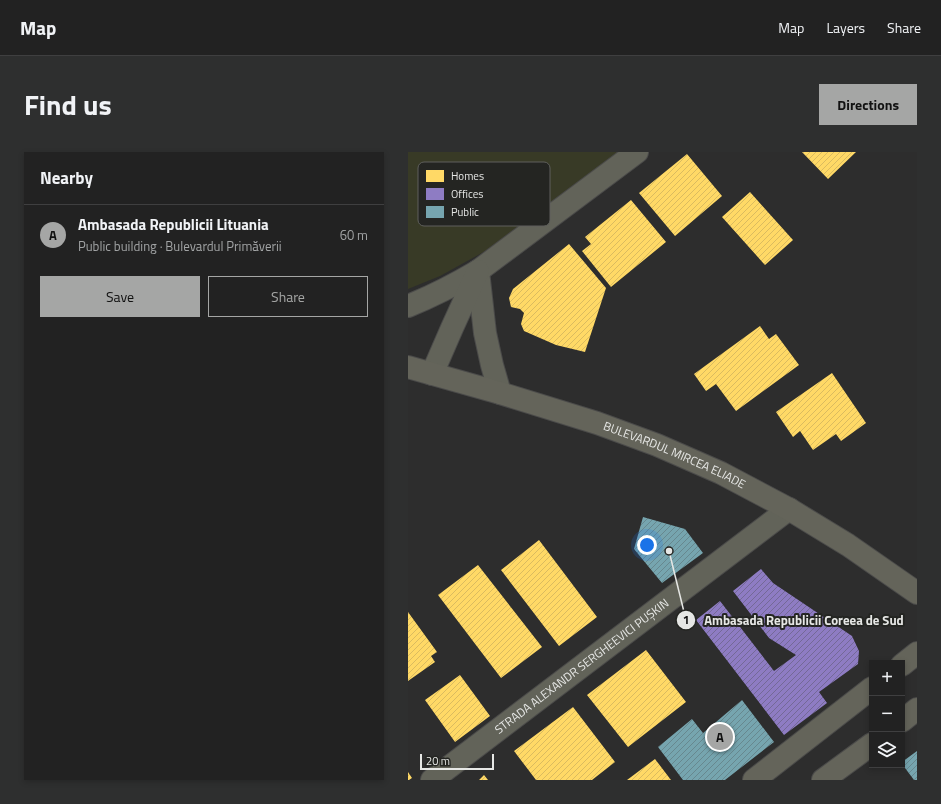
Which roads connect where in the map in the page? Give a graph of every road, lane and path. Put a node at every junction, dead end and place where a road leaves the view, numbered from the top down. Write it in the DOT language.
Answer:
graph roads {
  1 [pos="637,152"];
  2 [pos="550,217"];
  3 [pos="538,226"];
  4 [pos="478,271"];
  5 [pos="408,306"];
  6 [pos="408,367"];
  7 [pos="432,374"];
  8 [pos="500,393"];
  9 [pos="789,509"];
  10 [pos="917,593"];
  11 [pos="917,653"];
  12 [pos="905,663"];
  13 [pos="869,690"];
  14 [pos="917,709"];
  15 [pos="905,719"];
  16 [pos="869,746"];
  17 [pos="432,780"];
  18 [pos="754,780"];
  19 [pos="823,780"];
  1 -- 2 [label="street"];
  3 -- 4 [label="street"];
  4 -- 5 [label="street"];
  4 -- 7 [label="street"];
  4 -- 8 [label="street"];
  6 -- 7 [label="street, BULEVARDUL MIRCEA ELIADE"];
  7 -- 8 [label="street, BULEVARDUL MIRCEA ELIADE"];
  8 -- 9 [label="street, BULEVARDUL MIRCEA ELIADE"];
  9 -- 10 [label="street, BULEVARDUL MIRCEA ELIADE"];
  9 -- 17 [label="street, STRADA ALEXANDR SERGHEEVICI PUȘKIN"];
  11 -- 12 [label="street"];
  13 -- 18 [label="street"];
  14 -- 15 [label="street"];
  16 -- 19 [label="street"];
}
